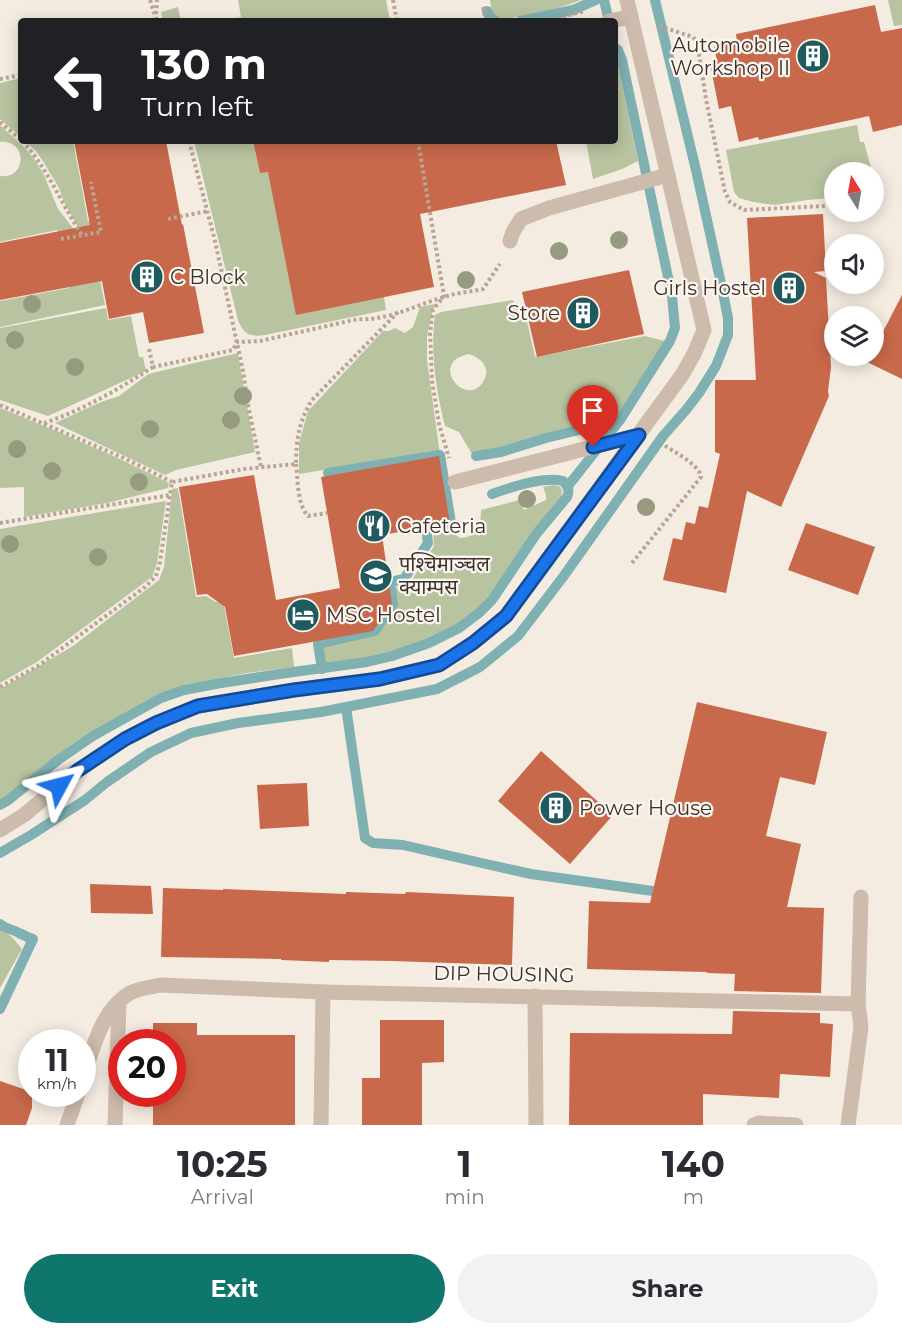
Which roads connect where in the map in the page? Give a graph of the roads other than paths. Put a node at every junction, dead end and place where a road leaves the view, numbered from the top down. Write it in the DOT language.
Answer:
graph roads {
  1 [pos="627,0"];
  2 [pos="618,21"];
  3 [pos="631,21"];
  4 [pos="668,175"];
  5 [pos="510,241"];
  6 [pos="639,435"];
  7 [pos="455,482"];
  8 [pos="0,830"];
  9 [pos="861,897"];
  10 [pos="323,992"];
  11 [pos="535,996"];
  12 [pos="119,1002"];
  13 [pos="858,1004"];
  14 [pos="96,1043"];
  15 [pos="73,1107"];
  16 [pos="67,1125"];
  17 [pos="115,1125"];
  18 [pos="321,1125"];
  19 [pos="536,1125"];
  20 [pos="754,1125"];
  21 [pos="796,1125"];
  22 [pos="848,1125"];
  1 -- 3 [label="street"];
  2 -- 3 [label="street"];
  3 -- 4 [label="street"];
  4 -- 5 [label="street"];
  4 -- 6 [label="street"];
  6 -- 7 [label="street"];
  6 -- 8 [label="street"];
  9 -- 13 [label="street"];
  10 -- 11 [label="street, DIP HOUSING"];
  10 -- 12 [label="street, DIP HOUSING"];
  10 -- 18 [label="street"];
  11 -- 13 [label="street, DIP HOUSING"];
  11 -- 19 [label="street"];
  12 -- 14 [label="street, DIP HOUSING"];
  12 -- 17 [label="street"];
  13 -- 22 [label="street"];
  15 -- 16 [label="street"];
  20 -- 21 [label="street"];
}
